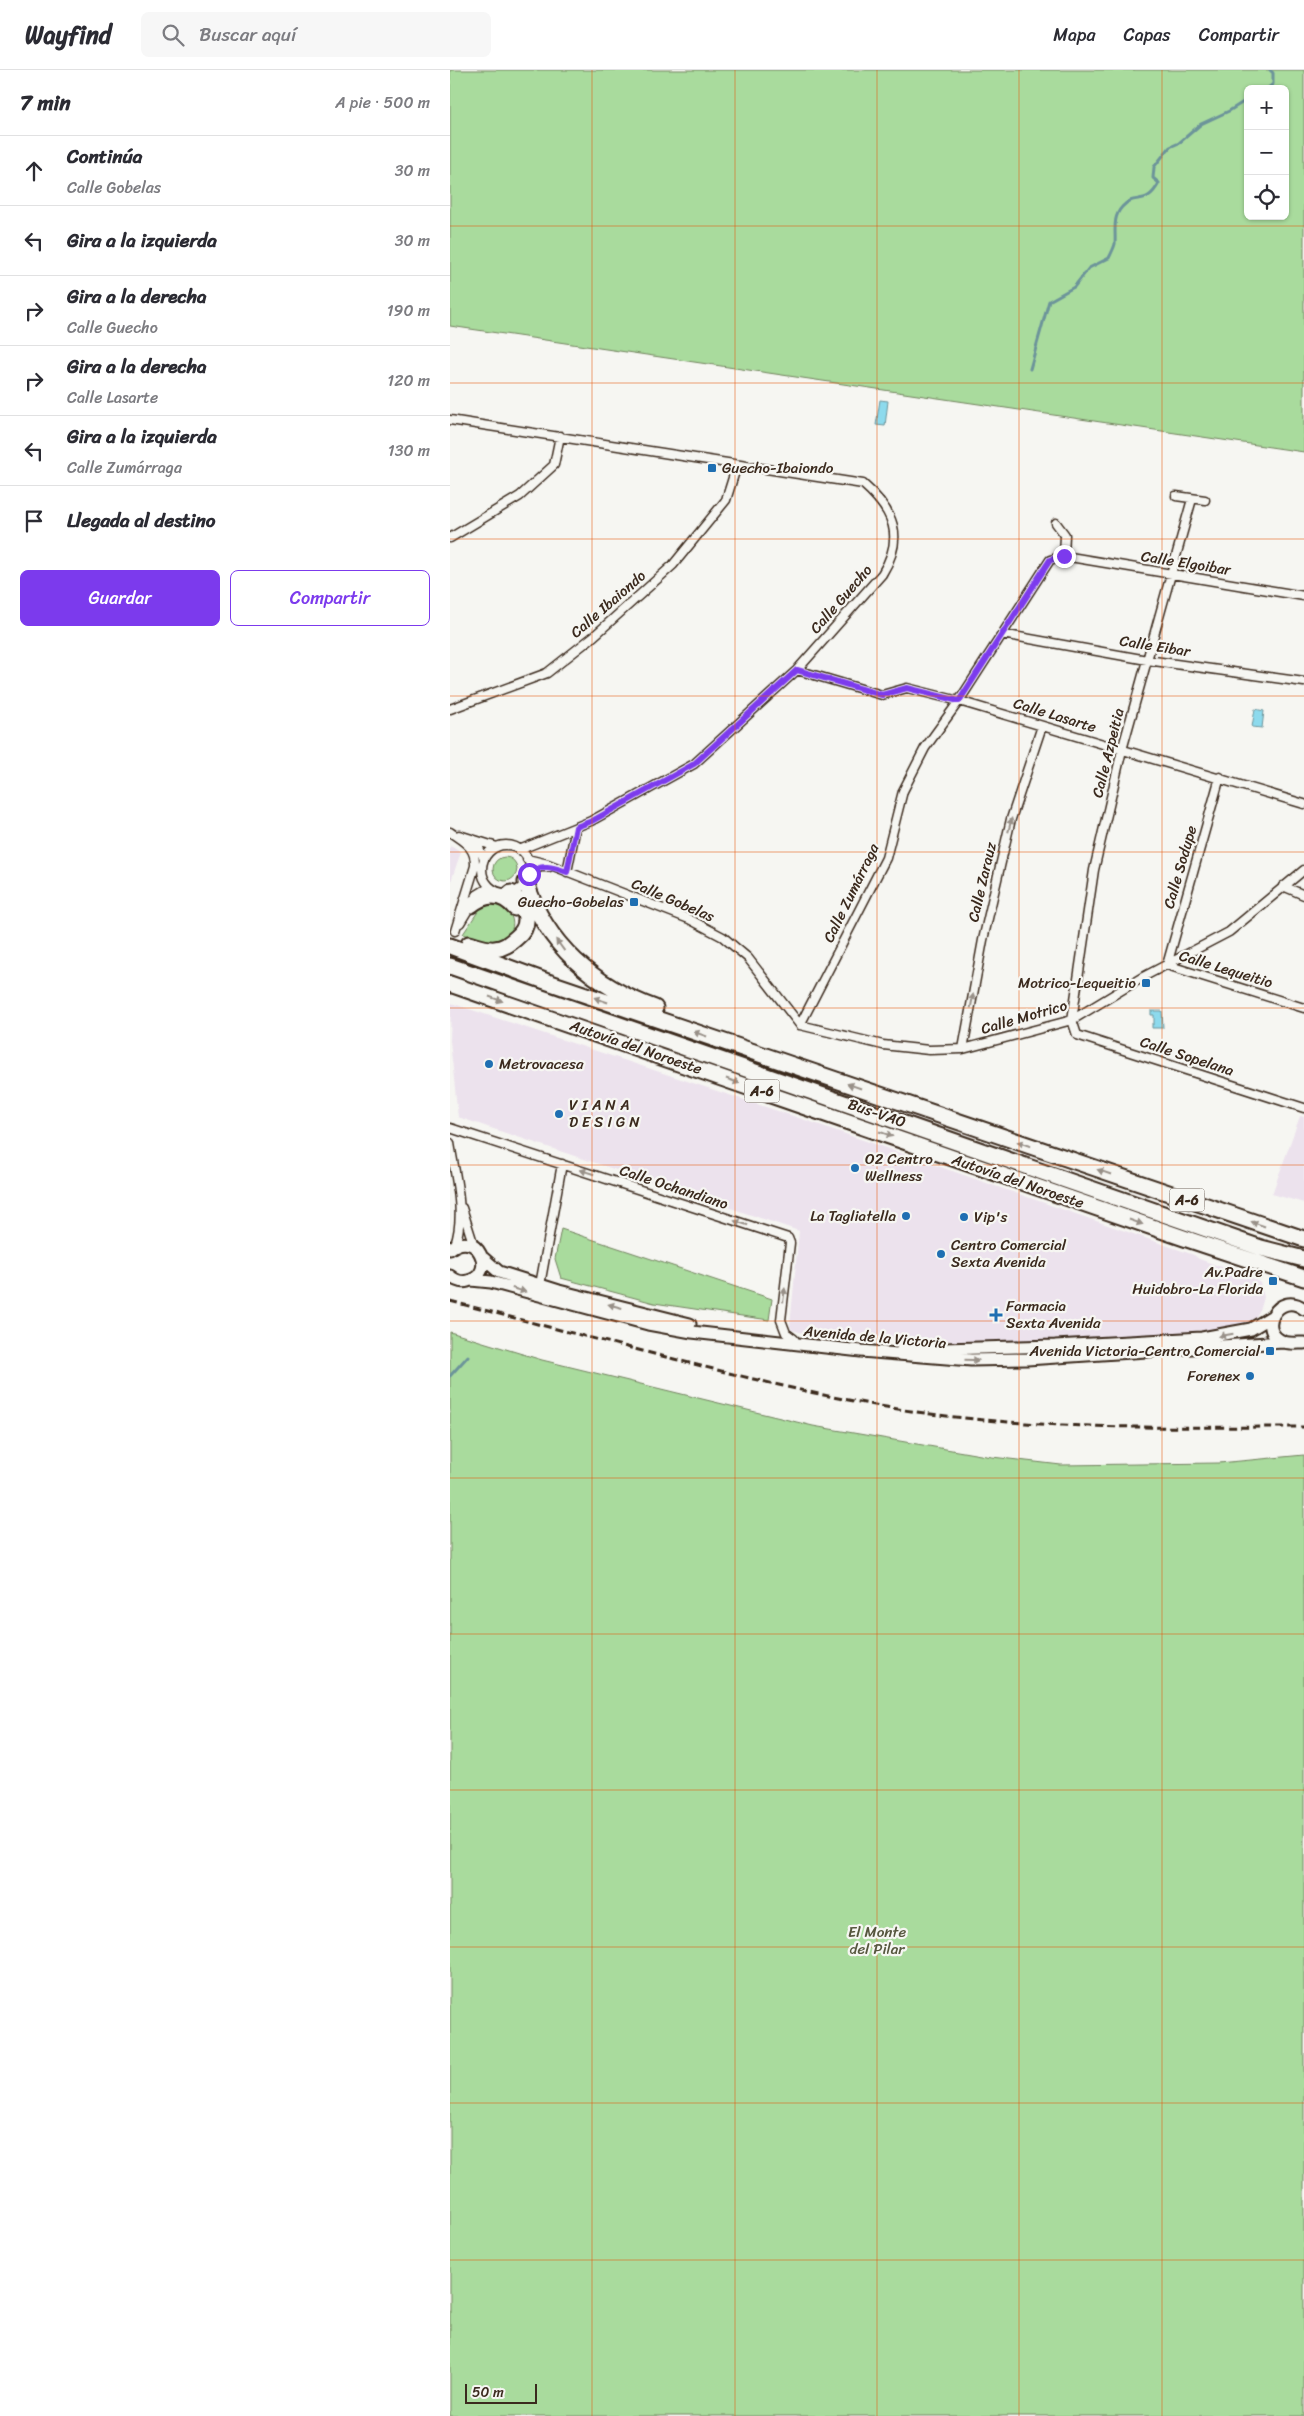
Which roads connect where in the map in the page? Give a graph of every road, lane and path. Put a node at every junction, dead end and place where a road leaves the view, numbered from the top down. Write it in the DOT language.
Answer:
graph roads {
  1 [pos="450,420"];
  2 [pos="560,436"];
  3 [pos="737,465"];
  4 [pos="1176,496"];
  5 [pos="1192,498"];
  6 [pos="1205,500"];
  7 [pos="1056,523"];
  8 [pos="450,538"];
  9 [pos="1064,556"];
  10 [pos="1171,575"];
  11 [pos="1304,596"];
  12 [pos="1002,634"];
  13 [pos="1147,660"];
  14 [pos="797,670"];
  15 [pos="1304,682"];
  16 [pos="959,701"];
  17 [pos="450,710"];
  18 [pos="1042,726"];
  19 [pos="1122,750"];
  20 [pos="1220,777"];
  21 [pos="1304,804"];
  22 [pos="576,827"];
  23 [pos="450,832"];
  24 [pos="466,837"];
  25 [pos="497,847"];
  26 [pos="520,850"];
  27 [pos="527,858"];
  28 [pos="484,859"];
  29 [pos="559,869"];
  30 [pos="482,870"];
  31 [pos="1304,870"];
  32 [pos="567,872"];
  33 [pos="527,878"];
  34 [pos="1283,886"];
  35 [pos="490,887"];
  36 [pos="510,893"];
  37 [pos="1304,895"];
  38 [pos="466,907"];
  39 [pos="514,940"];
  40 [pos="450,942"];
  41 [pos="450,946"];
  42 [pos="1167,965"];
  43 [pos="450,966"];
  44 [pos="450,984"];
  45 [pos="1304,1008"];
  46 [pos="1072,1020"];
  47 [pos="800,1025"];
  48 [pos="680,1027"];
  49 [pos="963,1048"];
  50 [pos="1304,1108"];
  51 [pos="450,1128"];
  52 [pos="450,1143"];
  53 [pos="562,1164"];
  54 [pos="458,1197"];
  55 [pos="1304,1239"];
  56 [pos="474,1246"];
  57 [pos="452,1247"];
  58 [pos="483,1258"];
  59 [pos="1304,1259"];
  60 [pos="450,1276"];
  61 [pos="1304,1278"];
  62 [pos="471,1280"];
  63 [pos="540,1285"];
  64 [pos="1304,1309"];
  65 [pos="1271,1318"];
  66 [pos="794,1339"];
  67 [pos="1296,1341"];
  1 -- 2 [label="street, Calle Guecho"];
  2 -- 3 [label="street, Calle Guecho"];
  2 -- 8 [label="street"];
  3 -- 14 [label="street, Calle Guecho"];
  3 -- 17 [label="street, Calle Ibaiondo"];
  4 -- 5 [label="street"];
  5 -- 6 [label="street"];
  5 -- 10 [label="street, Calle Azpeitia"];
  7 -- 9 [label="street"];
  9 -- 10 [label="street, Calle Elgoibar"];
  9 -- 12 [label="street, Calle Zumárraga"];
  10 -- 11 [label="street, Calle Elgoibar"];
  10 -- 13 [label="street, Calle Azpeitia"];
  12 -- 13 [label="street, Calle Eibar"];
  12 -- 16 [label="street, Calle Zumárraga"];
  13 -- 15 [label="street, Calle Eibar"];
  13 -- 19 [label="street, Calle Azpeitia"];
  14 -- 16 [label="street, Calle Lasarte"];
  14 -- 22 [label="street, Calle Guecho"];
  16 -- 18 [label="street, Calle Lasarte"];
  16 -- 47 [label="street, Calle Zumárraga"];
  18 -- 19 [label="street, Calle Lasarte"];
  49 -- 18 [label="street, Calle Zarauz, one-way"];
  19 -- 20 [label="street, Calle Lasarte"];
  19 -- 46 [label="street, Calle Azpeitia"];
  20 -- 21 [label="street, Calle Lasarte"];
  20 -- 42 [label="street, Calle Sodupe"];
  22 -- 26 [label="street, Calle Guecho"];
  22 -- 32 [label="street"];
  23 -- 24 [label="street"];
  23 -- 38 [label="street"];
  24 -- 25 [label="street"];
  24 -- 28 [label="street"];
  25 -- 26 [label="street"];
  25 -- 28 [label="street"];
  26 -- 27 [label="street"];
  27 -- 29 [label="street, Calle Gobelas"];
  27 -- 33 [label="street"];
  28 -- 30 [label="street"];
  29 -- 32 [label="street, Calle Gobelas"];
  29 -- 33 [label="street, Calle Gobelas"];
  30 -- 35 [label="street"];
  30 -- 38 [label="street"];
  31 -- 34 [label="street, Calle Motrico"];
  32 -- 47 [label="street, Calle Gobelas"];
  33 -- 36 [label="street"];
  48 -- 33 [label="highway, one-way"];
  34 -- 37 [label="street"];
  34 -- 42 [label="street, Calle Motrico"];
  35 -- 36 [label="street"];
  35 -- 38 [label="street"];
  36 -- 39 [label="highway"];
  38 -- 39 [label="highway"];
  39 -- 40 [label="highway"];
  48 -- 41 [label="highway, A-6, one-way"];
  42 -- 45 [label="street, Calle Lequeitio"];
  42 -- 46 [label="street, Calle Motrico"];
  43 -- 59 [label="highway, Bus-VAO"];
  44 -- 61 [label="highway, Autovía del Noroeste / A-6, one-way"];
  46 -- 49 [label="street, Calle Motrico"];
  46 -- 50 [label="street, Calle Sopelana"];
  47 -- 49 [label="street, Calle Motrico"];
  55 -- 48 [label="highway, A-6, one-way"];
  51 -- 53 [label="street, Calle Ochandiano"];
  52 -- 54 [label="street"];
  53 -- 63 [label="street"];
  66 -- 53 [label="street, Calle Ochandiano, one-way"];
  54 -- 56 [label="street"];
  54 -- 57 [label="street"];
  56 -- 57 [label="street"];
  56 -- 58 [label="street, Avenida de la Victoria"];
  58 -- 62 [label="street"];
  58 -- 63 [label="street, Avenida de la Victoria"];
  60 -- 62 [label="street, Avenida de la Victoria"];
  62 -- 67 [label="street, Avenida de la Victoria, one-way"];
  66 -- 63 [label="street, Avenida de la Victoria, one-way"];
  64 -- 65 [label="street, Avenida de la Victoria"];
  65 -- 66 [label="street, Avenida de la Victoria, one-way"];
  65 -- 67 [label="street"];
}
